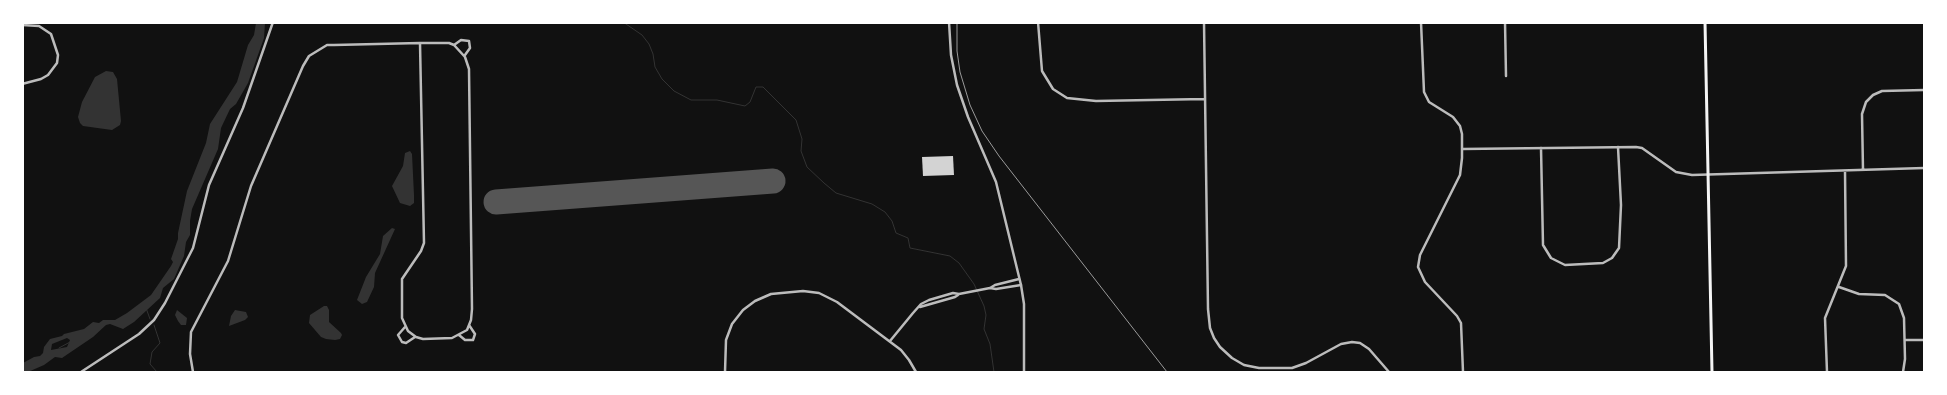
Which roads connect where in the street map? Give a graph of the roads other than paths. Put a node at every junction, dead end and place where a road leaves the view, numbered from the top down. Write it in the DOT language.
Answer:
graph roads {
  1 [pos="273,22"];
  2 [pos="949,22"];
  3 [pos="1038,22"];
  4 [pos="1204,22"];
  5 [pos="1422,22"];
  6 [pos="1505,22"];
  7 [pos="1706,22"];
  8 [pos="1789,22"];
  9 [pos="1802,22"];
  10 [pos="22,25"];
  11 [pos="420,43"];
  12 [pos="454,45"];
  13 [pos="464,56"];
  14 [pos="1506,76"];
  15 [pos="22,84"];
  16 [pos="1924,90"];
  17 [pos="1204,99"];
  18 [pos="1618,147"];
  19 [pos="1541,148"];
  20 [pos="1462,149"];
  21 [pos="1924,168"];
  22 [pos="1863,170"];
  23 [pos="1845,171"];
  24 [pos="1708,174"];
  25 [pos="1020,279"];
  26 [pos="1021,285"];
  27 [pos="1839,286"];
  28 [pos="990,288"];
  29 [pos="469,325"];
  30 [pos="405,327"];
  31 [pos="459,335"];
  32 [pos="416,337"];
  33 [pos="1905,340"];
  34 [pos="1924,340"];
  35 [pos="890,341"];
  36 [pos="81,372"];
  37 [pos="193,372"];
  38 [pos="725,372"];
  39 [pos="916,372"];
  40 [pos="1024,372"];
  41 [pos="1389,372"];
  42 [pos="1463,372"];
  43 [pos="1712,372"];
  44 [pos="1827,372"];
  45 [pos="1903,372"];
  1 -- 36 [label="street"];
  2 -- 25 [label="street"];
  3 -- 17 [label="street"];
  4 -- 17 [label="street"];
  5 -- 20 [label="street"];
  6 -- 14 [label="street"];
  7 -- 24 [label="main road"];
  8 -- 9 [label="street"];
  10 -- 15 [label="street"];
  11 -- 12 [label="street"];
  11 -- 30 [label="street"];
  11 -- 37 [label="street"];
  12 -- 13 [label="street"];
  12 -- 13 [label="street"];
  13 -- 29 [label="street"];
  16 -- 22 [label="street"];
  17 -- 41 [label="street"];
  18 -- 19 [label="street"];
  18 -- 19 [label="street"];
  18 -- 24 [label="street"];
  19 -- 20 [label="street"];
  20 -- 42 [label="street"];
  21 -- 22 [label="street"];
  22 -- 23 [label="street"];
  23 -- 24 [label="street"];
  23 -- 27 [label="street"];
  24 -- 43 [label="main road"];
  25 -- 26 [label="street"];
  25 -- 28 [label="street"];
  26 -- 28 [label="street"];
  26 -- 40 [label="street"];
  27 -- 33 [label="street"];
  27 -- 44 [label="street"];
  28 -- 35 [label="street"];
  29 -- 31 [label="street"];
  29 -- 31 [label="street"];
  30 -- 32 [label="street"];
  30 -- 32 [label="street"];
  31 -- 32 [label="street"];
  33 -- 34 [label="street"];
  33 -- 45 [label="street"];
  35 -- 38 [label="street"];
  35 -- 39 [label="street"];
}
